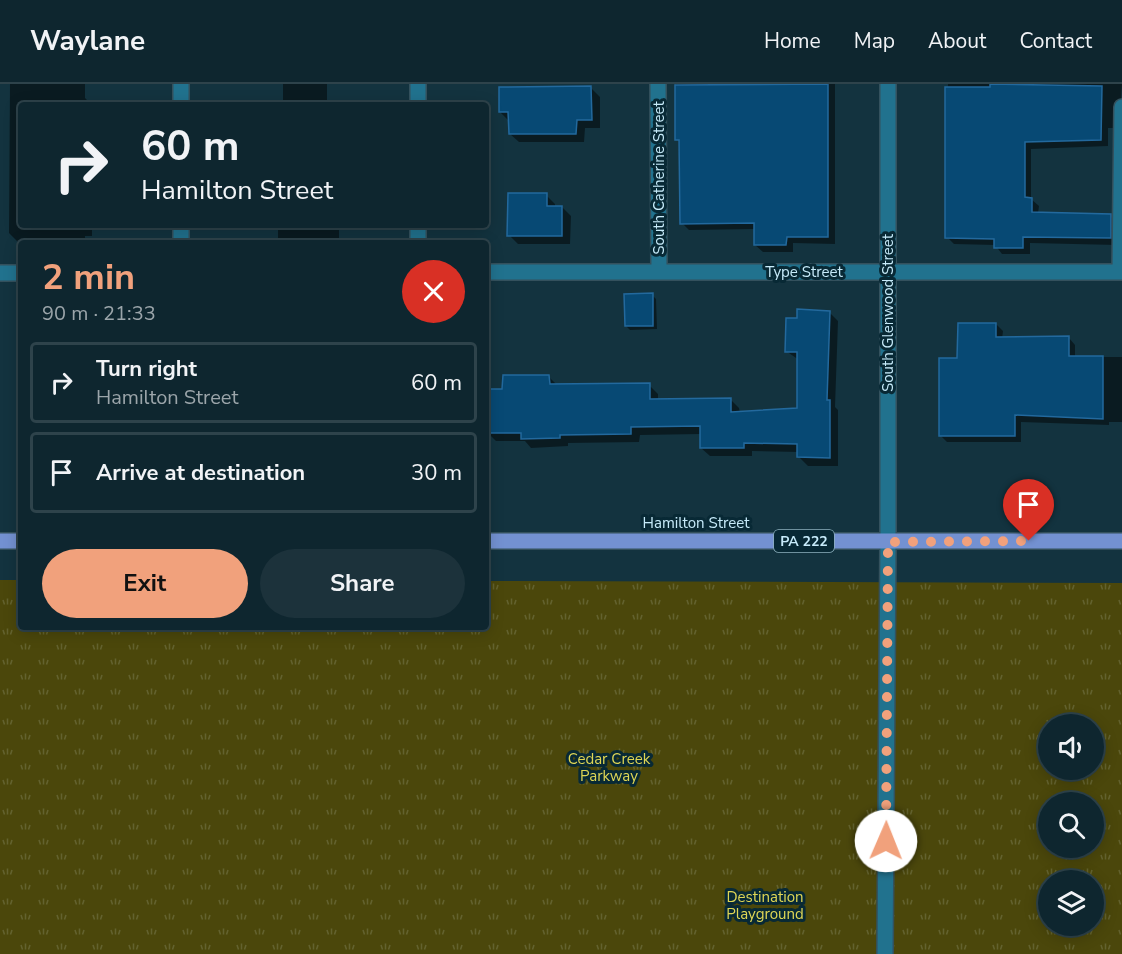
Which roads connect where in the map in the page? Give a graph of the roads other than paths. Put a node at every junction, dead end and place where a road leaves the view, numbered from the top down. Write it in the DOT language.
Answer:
graph roads {
  1 [pos="181,84"];
  2 [pos="418,84"];
  3 [pos="658,84"];
  4 [pos="888,84"];
  5 [pos="181,102"];
  6 [pos="418,102"];
  7 [pos="1122,107"];
  8 [pos="659,272"];
  9 [pos="888,272"];
  10 [pos="1121,272"];
  11 [pos="0,273"];
  12 [pos="18,273"];
  13 [pos="489,273"];
  14 [pos="1122,540"];
  15 [pos="0,541"];
  16 [pos="18,541"];
  17 [pos="489,541"];
  18 [pos="888,542"];
  19 [pos="885,954"];
  1 -- 5 [label="street"];
  2 -- 6 [label="street"];
  3 -- 8 [label="street, South Catherine Street"];
  4 -- 9 [label="street, South Glenwood Street"];
  7 -- 10 [label="street"];
  8 -- 9 [label="street, Type Street"];
  8 -- 13 [label="street, Type Street"];
  9 -- 10 [label="street, Type Street"];
  9 -- 18 [label="street, South Glenwood Street"];
  11 -- 12 [label="street"];
  14 -- 18 [label="main road, Hamilton Street / PA 222"];
  15 -- 16 [label="main road"];
  17 -- 18 [label="main road, Hamilton Street / PA 222"];
  18 -- 19 [label="street, South Glenwood Street"];
}
